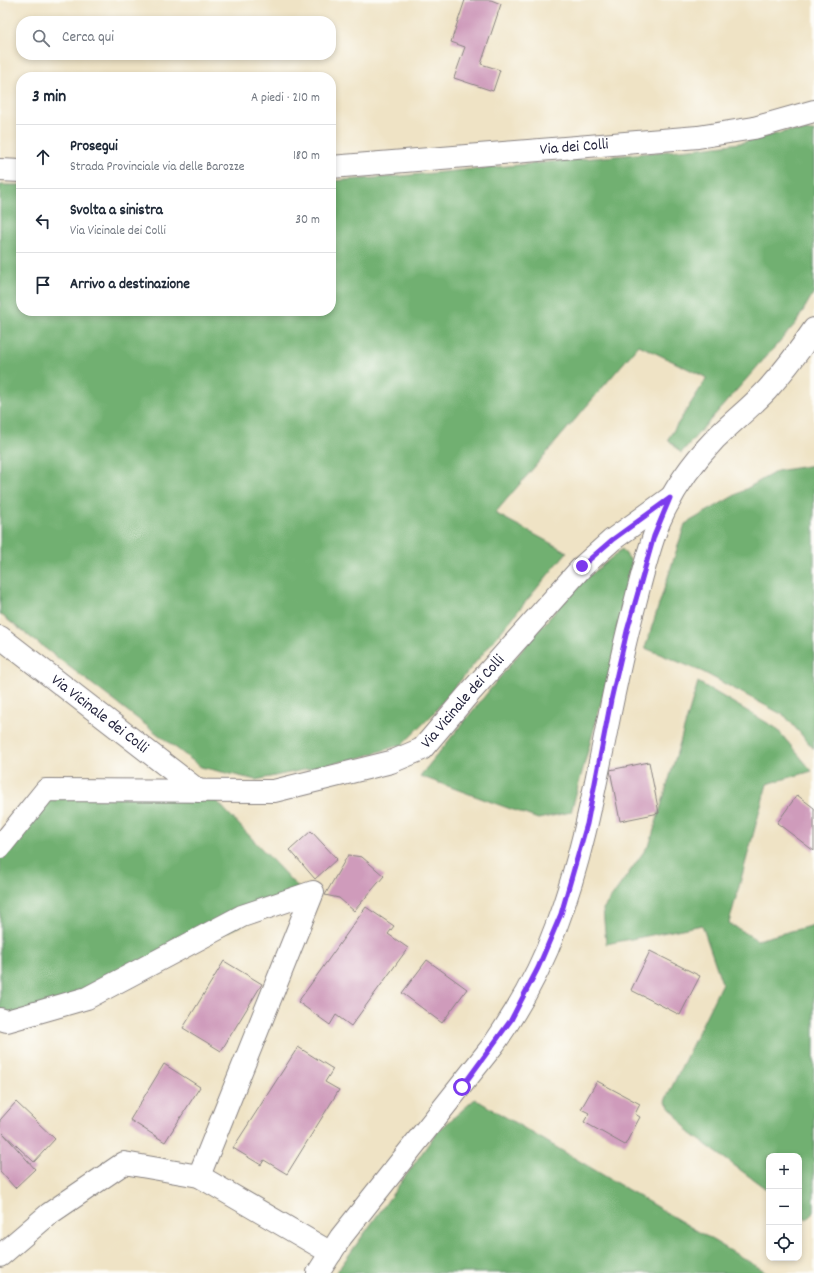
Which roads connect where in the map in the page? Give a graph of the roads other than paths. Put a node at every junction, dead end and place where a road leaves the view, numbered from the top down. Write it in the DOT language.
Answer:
graph roads {
  1 [pos="814,111"];
  2 [pos="336,167"];
  3 [pos="0,170"];
  4 [pos="16,171"];
  5 [pos="814,329"];
  6 [pos="670,498"];
  7 [pos="0,637"];
  8 [pos="199,791"];
  9 [pos="0,847"];
  10 [pos="0,1019"];
  11 [pos="198,1176"];
  12 [pos="331,1253"];
  13 [pos="1,1254"];
  14 [pos="318,1273"];
  1 -- 2 [label="street, Via dei Colli"];
  3 -- 4 [label="street"];
  5 -- 6 [label="street"];
  6 -- 8 [label="street, Via Vicinale dei Colli"];
  6 -- 12 [label="street"];
  7 -- 8 [label="street, Via Vicinale dei Colli"];
  8 -- 9 [label="street, Via Vicinale dei Colli"];
  10 -- 11 [label="street"];
  11 -- 12 [label="street"];
  11 -- 13 [label="street"];
  12 -- 14 [label="street"];
}
